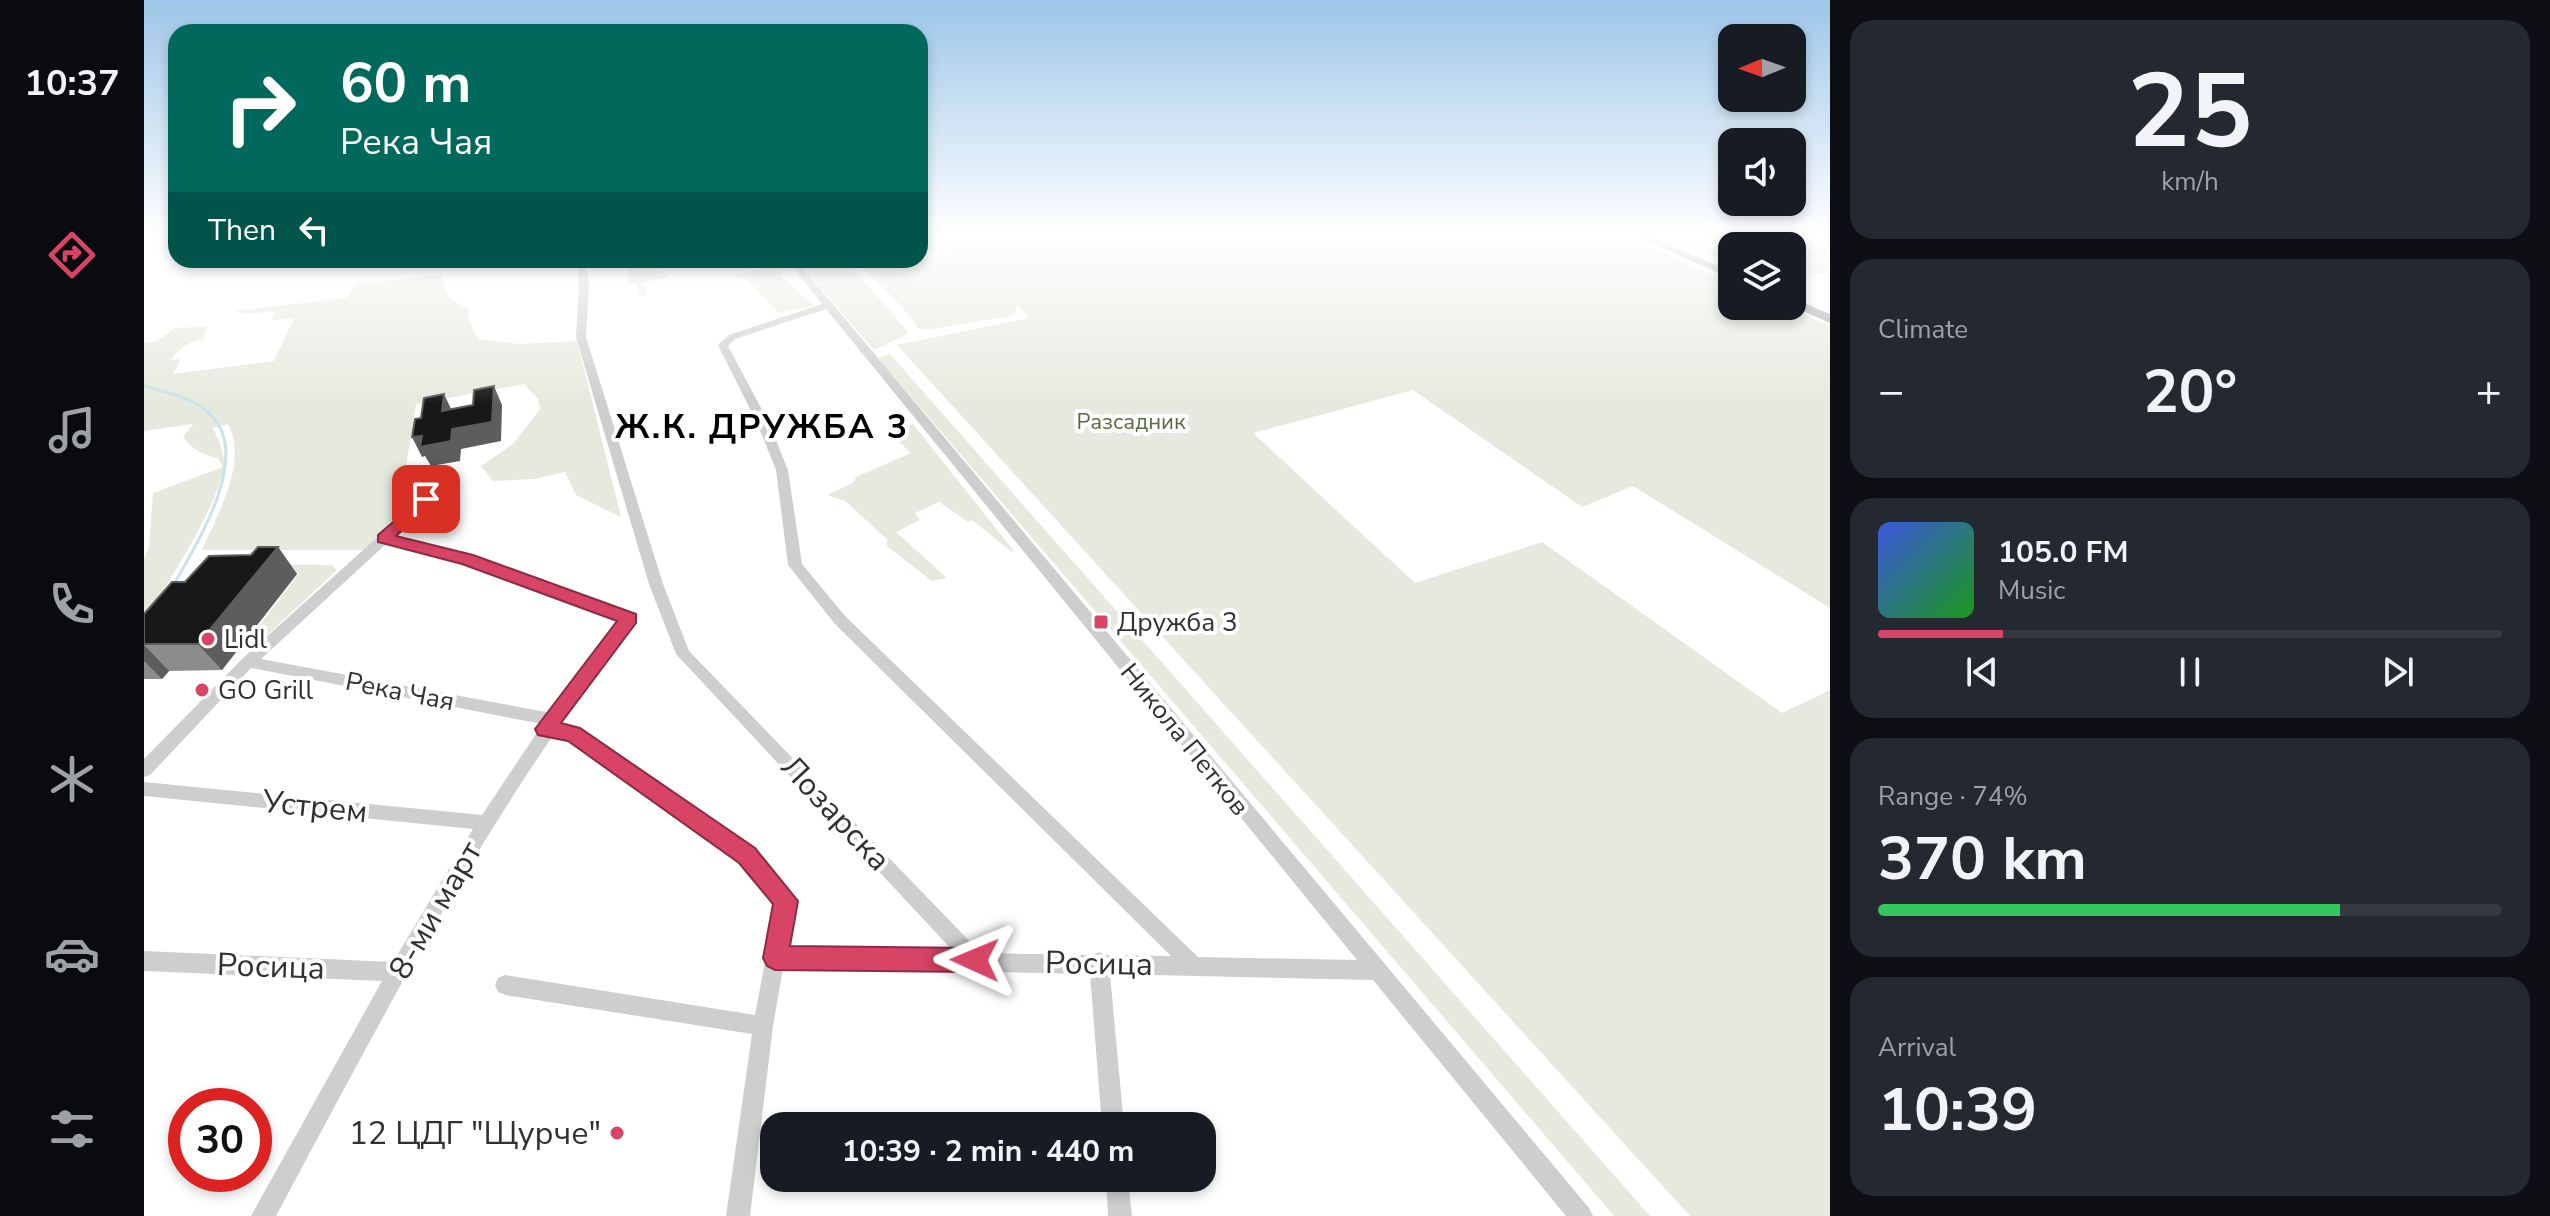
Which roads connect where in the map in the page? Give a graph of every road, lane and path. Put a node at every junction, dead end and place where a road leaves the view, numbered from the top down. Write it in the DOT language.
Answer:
graph roads {
  1 [pos="584,290"];
  2 [pos="815,290"];
  3 [pos="828,305"];
  4 [pos="1806,308"];
  5 [pos="1830,319"];
  6 [pos="443,485"];
  7 [pos="384,539"];
  8 [pos="248,662"];
  9 [pos="548,724"];
  10 [pos="144,770"];
  11 [pos="144,789"];
  12 [pos="486,823"];
  13 [pos="775,958"];
  14 [pos="975,960"];
  15 [pos="144,961"];
  16 [pos="1099,962"];
  17 [pos="1193,965"];
  18 [pos="1374,970"];
  19 [pos="398,972"];
  20 [pos="505,985"];
  21 [pos="763,1026"];
  22 [pos="1112,1112"];
  23 [pos="1118,1192"];
  24 [pos="263,1216"];
  25 [pos="738,1216"];
  26 [pos="1120,1216"];
  27 [pos="1581,1216"];
  1 -- 14 [label="street, Лозарска"];
  2 -- 3 [label="street, Никола Петков"];
  3 -- 17 [label="street"];
  3 -- 18 [label="street, Никола Петков"];
  4 -- 5 [label="main road"];
  6 -- 7 [label="street"];
  7 -- 8 [label="street"];
  7 -- 9 [label="street, 8-ми март"];
  8 -- 9 [label="street, Река Чая"];
  8 -- 10 [label="street"];
  9 -- 12 [label="street, 8-ми март"];
  9 -- 13 [label="street, Река Чая"];
  11 -- 12 [label="street, Устрем"];
  12 -- 19 [label="street, 8-ми март"];
  13 -- 14 [label="street, Росица"];
  13 -- 21 [label="street"];
  14 -- 16 [label="street, Росица"];
  15 -- 19 [label="street, Росица"];
  16 -- 17 [label="street, Росица"];
  16 -- 22 [label="street"];
  17 -- 18 [label="street, Росица"];
  18 -- 27 [label="street, Никола Петков"];
  19 -- 24 [label="street, 8-ми март"];
  20 -- 21 [label="street"];
  21 -- 25 [label="street"];
  23 -- 26 [label="street"];
}
